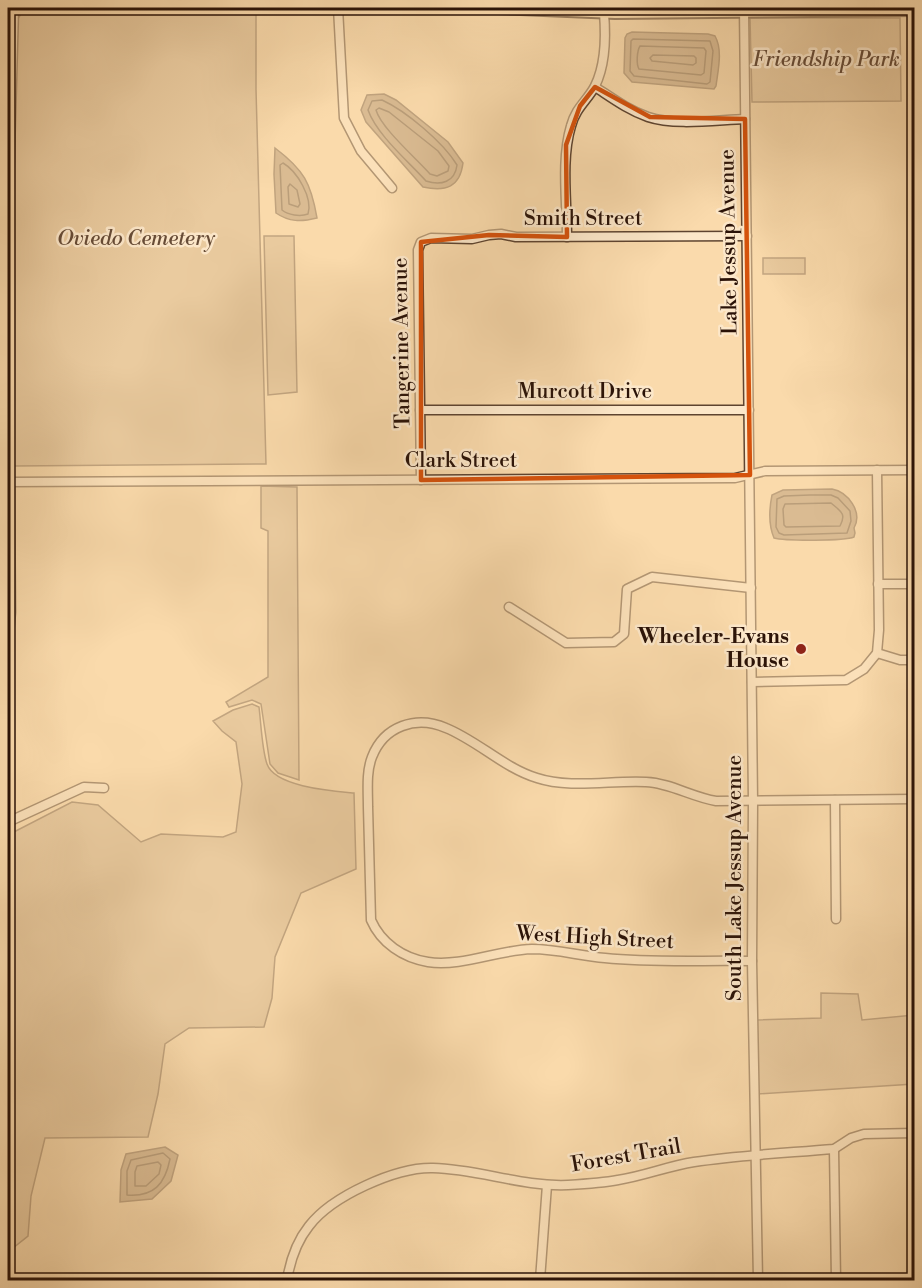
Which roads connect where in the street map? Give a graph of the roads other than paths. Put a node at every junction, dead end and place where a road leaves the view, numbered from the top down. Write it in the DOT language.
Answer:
graph roads {
  1 [pos="14,8"];
  2 [pos="338,8"];
  3 [pos="498,8"];
  4 [pos="744,10"];
  5 [pos="915,10"];
  6 [pos="604,13"];
  7 [pos="595,87"];
  8 [pos="745,119"];
  9 [pos="392,188"];
  10 [pos="8,223"];
  11 [pos="747,236"];
  12 [pos="567,237"];
  13 [pos="421,242"];
  14 [pos="8,298"];
  15 [pos="420,410"];
  16 [pos="749,410"];
  17 [pos="877,470"];
  18 [pos="915,470"];
  19 [pos="750,475"];
  20 [pos="421,480"];
  21 [pos="9,483"];
  22 [pos="878,584"];
  23 [pos="915,584"];
  24 [pos="751,588"];
  25 [pos="509,607"];
  26 [pos="8,644"];
  27 [pos="877,653"];
  28 [pos="915,660"];
  29 [pos="752,682"];
  30 [pos="104,788"];
  31 [pos="913,799"];
  32 [pos="835,800"];
  33 [pos="753,802"];
  34 [pos="915,809"];
  35 [pos="8,822"];
  36 [pos="836,919"];
  37 [pos="752,961"];
  38 [pos="915,1133"];
  39 [pos="834,1149"];
  40 [pos="755,1156"];
  41 [pos="547,1185"];
  42 [pos="287,1281"];
  43 [pos="540,1281"];
  44 [pos="758,1281"];
  45 [pos="836,1281"];
  1 -- 10 [label="street"];
  2 -- 9 [label="street"];
  3 -- 6 [label="main road"];
  4 -- 5 [label="main road"];
  4 -- 6 [label="main road"];
  4 -- 8 [label="street, Lake Jessup Avenue"];
  6 -- 7 [label="street"];
  7 -- 8 [label="street"];
  7 -- 12 [label="street"];
  8 -- 11 [label="street, Lake Jessup Avenue"];
  11 -- 12 [label="street, Smith Street"];
  11 -- 16 [label="street, Lake Jessup Avenue"];
  12 -- 13 [label="street, Smith Street"];
  13 -- 15 [label="street, Tangerine Avenue"];
  14 -- 21 [label="street"];
  15 -- 16 [label="street, Murcott Drive"];
  15 -- 20 [label="street, Tangerine Avenue"];
  16 -- 19 [label="street, Lake Jessup Avenue"];
  17 -- 18 [label="street, Clark Street"];
  17 -- 19 [label="street, Clark Street"];
  17 -- 22 [label="street"];
  19 -- 20 [label="street, Clark Street"];
  19 -- 24 [label="street, South Lake Jessup Avenue"];
  20 -- 21 [label="street, Clark Street"];
  21 -- 26 [label="street"];
  22 -- 23 [label="street"];
  22 -- 27 [label="street"];
  24 -- 25 [label="street"];
  24 -- 29 [label="street, South Lake Jessup Avenue"];
  27 -- 28 [label="street"];
  27 -- 29 [label="street"];
  29 -- 33 [label="street, South Lake Jessup Avenue"];
  30 -- 35 [label="street"];
  31 -- 32 [label="street, West High Street"];
  31 -- 34 [label="street"];
  32 -- 33 [label="street, West High Street"];
  32 -- 36 [label="street"];
  33 -- 37 [label="street, South Lake Jessup Avenue"];
  33 -- 37 [label="street, West High Street"];
  37 -- 40 [label="street, South Lake Jessup Avenue"];
  38 -- 39 [label="street, Forest Trail"];
  39 -- 40 [label="street, Forest Trail"];
  39 -- 45 [label="street"];
  40 -- 41 [label="street, Forest Trail"];
  40 -- 44 [label="street, South Lake Jessup Avenue"];
  41 -- 42 [label="street, Forest Trail"];
  41 -- 43 [label="street"];
}
